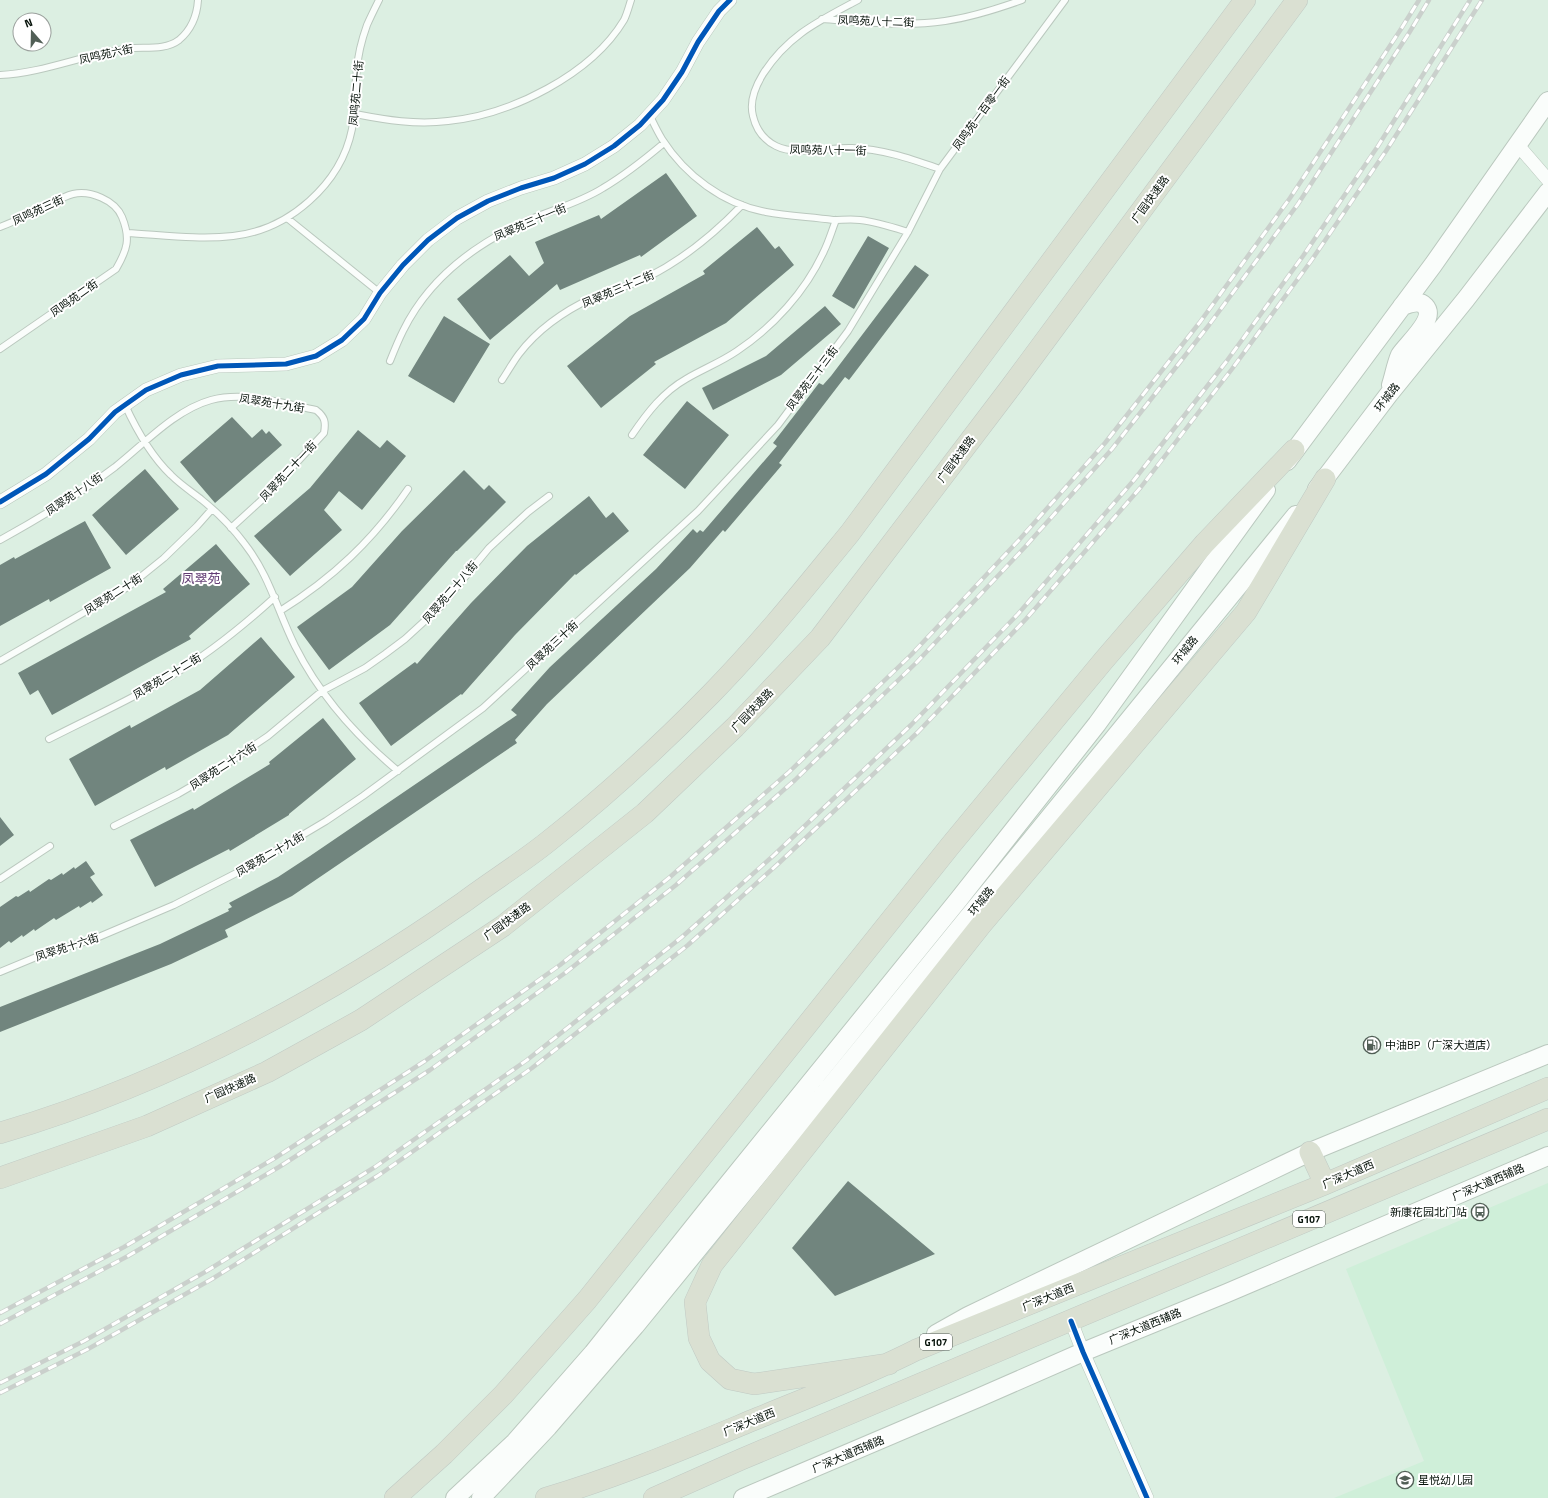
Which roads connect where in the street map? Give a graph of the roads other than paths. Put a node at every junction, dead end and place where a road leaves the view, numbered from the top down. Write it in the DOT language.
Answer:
graph roads {
  1 [pos="198,0"];
  2 [pos="379,0"];
  3 [pos="631,0"];
  4 [pos="730,0"];
  5 [pos="858,0"];
  6 [pos="1022,0"];
  7 [pos="1065,0"];
  8 [pos="1245,0"];
  9 [pos="1296,0"];
  10 [pos="822,19"];
  11 [pos="0,75"];
  12 [pos="1548,100"];
  13 [pos="355,114"];
  14 [pos="649,114"];
  15 [pos="664,143"];
  16 [pos="1518,144"];
  17 [pos="940,169"];
  18 [pos="1548,180"];
  19 [pos="1548,192"];
  20 [pos="742,206"];
  21 [pos="287,218"];
  22 [pos="836,220"];
  23 [pos="0,227"];
  24 [pos="908,232"];
  25 [pos="127,233"];
  26 [pos="380,293"];
  27 [pos="1402,306"];
  28 [pos="0,349"];
  29 [pos="390,362"];
  30 [pos="502,380"];
  31 [pos="1389,394"];
  32 [pos="125,405"];
  33 [pos="316,410"];
  34 [pos="632,435"];
  35 [pos="144,442"];
  36 [pos="1294,450"];
  37 [pos="1325,479"];
  38 [pos="408,489"];
  39 [pos="549,496"];
  40 [pos="0,502"];
  41 [pos="212,509"];
  42 [pos="698,511"];
  43 [pos="232,528"];
  44 [pos="0,540"];
  45 [pos="275,597"];
  46 [pos="280,611"];
  47 [pos="0,661"];
  48 [pos="322,691"];
  49 [pos="49,739"];
  50 [pos="398,771"];
  51 [pos="114,826"];
  52 [pos="50,846"];
  53 [pos="0,879"];
  54 [pos="134,922"];
  55 [pos="0,972"];
  56 [pos="1548,1054"];
  57 [pos="1548,1088"];
  58 [pos="1548,1119"];
  59 [pos="0,1133"];
  60 [pos="1310,1152"];
  61 [pos="1548,1156"];
  62 [pos="0,1178"];
  63 [pos="1325,1184"];
  64 [pos="1071,1321"];
  65 [pos="916,1350"];
  66 [pos="1083,1352"];
  67 [pos="888,1364"];
  68 [pos="396,1498"];
  69 [pos="455,1498"];
  70 [pos="480,1498"];
  71 [pos="546,1498"];
  72 [pos="654,1498"];
  73 [pos="743,1498"];
  74 [pos="1147,1498"];
  1 -- 11 [label="lane, 凤鸣苑六街"];
  2 -- 13 [label="lane, 凤鸣苑二十街"];
  3 -- 13 [label="lane"];
  4 -- 14 [label="street"];
  5 -- 10 [label="lane, 凤鸣苑八十一街"];
  6 -- 10 [label="lane, 凤鸣苑八十二街"];
  7 -- 17 [label="lane, 凤鸣苑一百零一街"];
  8 -- 59 [label="highway"];
  9 -- 62 [label="highway, 广园快速路"];
  10 -- 17 [label="lane, 凤鸣苑八十一街"];
  12 -- 16 [label="main road, 环城路"];
  13 -- 21 [label="lane, 凤鸣苑二十街"];
  14 -- 15 [label="lane"];
  14 -- 26 [label="street"];
  15 -- 20 [label="lane"];
  15 -- 29 [label="lane, 凤翠苑三十一街"];
  16 -- 18 [label="street"];
  16 -- 27 [label="main road, 环城路"];
  17 -- 24 [label="lane, 凤鸣苑一百零一街"];
  19 -- 31 [label="main road, 环城路"];
  20 -- 22 [label="lane"];
  20 -- 30 [label="lane, 凤翠苑三十二街"];
  21 -- 25 [label="lane, 凤鸣苑二十街"];
  21 -- 26 [label="lane"];
  22 -- 24 [label="lane"];
  22 -- 34 [label="lane"];
  23 -- 25 [label="lane, 凤鸣苑三街"];
  24 -- 42 [label="lane, 凤翠苑三十三街"];
  25 -- 28 [label="lane, 凤鸣苑二街"];
  26 -- 32 [label="street"];
  27 -- 31 [label="main road"];
  27 -- 36 [label="main road, 环城路"];
  31 -- 37 [label="main road, 环城路"];
  32 -- 35 [label="lane"];
  32 -- 40 [label="street"];
  33 -- 35 [label="lane, 凤翠苑十九街"];
  33 -- 43 [label="lane, 凤翠苑二十一街"];
  35 -- 41 [label="lane"];
  35 -- 44 [label="lane, 凤翠苑十八街"];
  36 -- 68 [label="highway"];
  36 -- 69 [label="main road, 环城路"];
  37 -- 67 [label="highway"];
  37 -- 70 [label="main road, 环城路"];
  38 -- 46 [label="lane"];
  39 -- 48 [label="lane, 凤翠苑二十八街"];
  41 -- 43 [label="lane"];
  41 -- 47 [label="lane, 凤翠苑二十街"];
  42 -- 50 [label="lane, 凤翠苑三十街"];
  43 -- 45 [label="lane"];
  45 -- 46 [label="lane"];
  45 -- 49 [label="lane, 凤翠苑二十二街"];
  46 -- 48 [label="lane"];
  48 -- 50 [label="lane"];
  48 -- 51 [label="lane, 凤翠苑二十六街"];
  50 -- 54 [label="lane, 凤翠苑二十九街"];
  52 -- 53 [label="lane"];
  54 -- 55 [label="lane, 凤翠苑十六街"];
  56 -- 60 [label="main road"];
  57 -- 63 [label="highway, 广深大道西 / G107"];
  58 -- 64 [label="highway, G107"];
  60 -- 63 [label="highway"];
  60 -- 65 [label="main road"];
  61 -- 66 [label="main road, 广深大道西辅路"];
  63 -- 65 [label="highway, 广深大道西 / G107"];
  64 -- 66 [label="street"];
  64 -- 72 [label="highway, G107"];
  65 -- 67 [label="highway, 广深大道西 / G107"];
  66 -- 73 [label="main road, 广深大道西辅路"];
  66 -- 74 [label="street"];
  67 -- 71 [label="highway, 广深大道西 / G107"];
}
